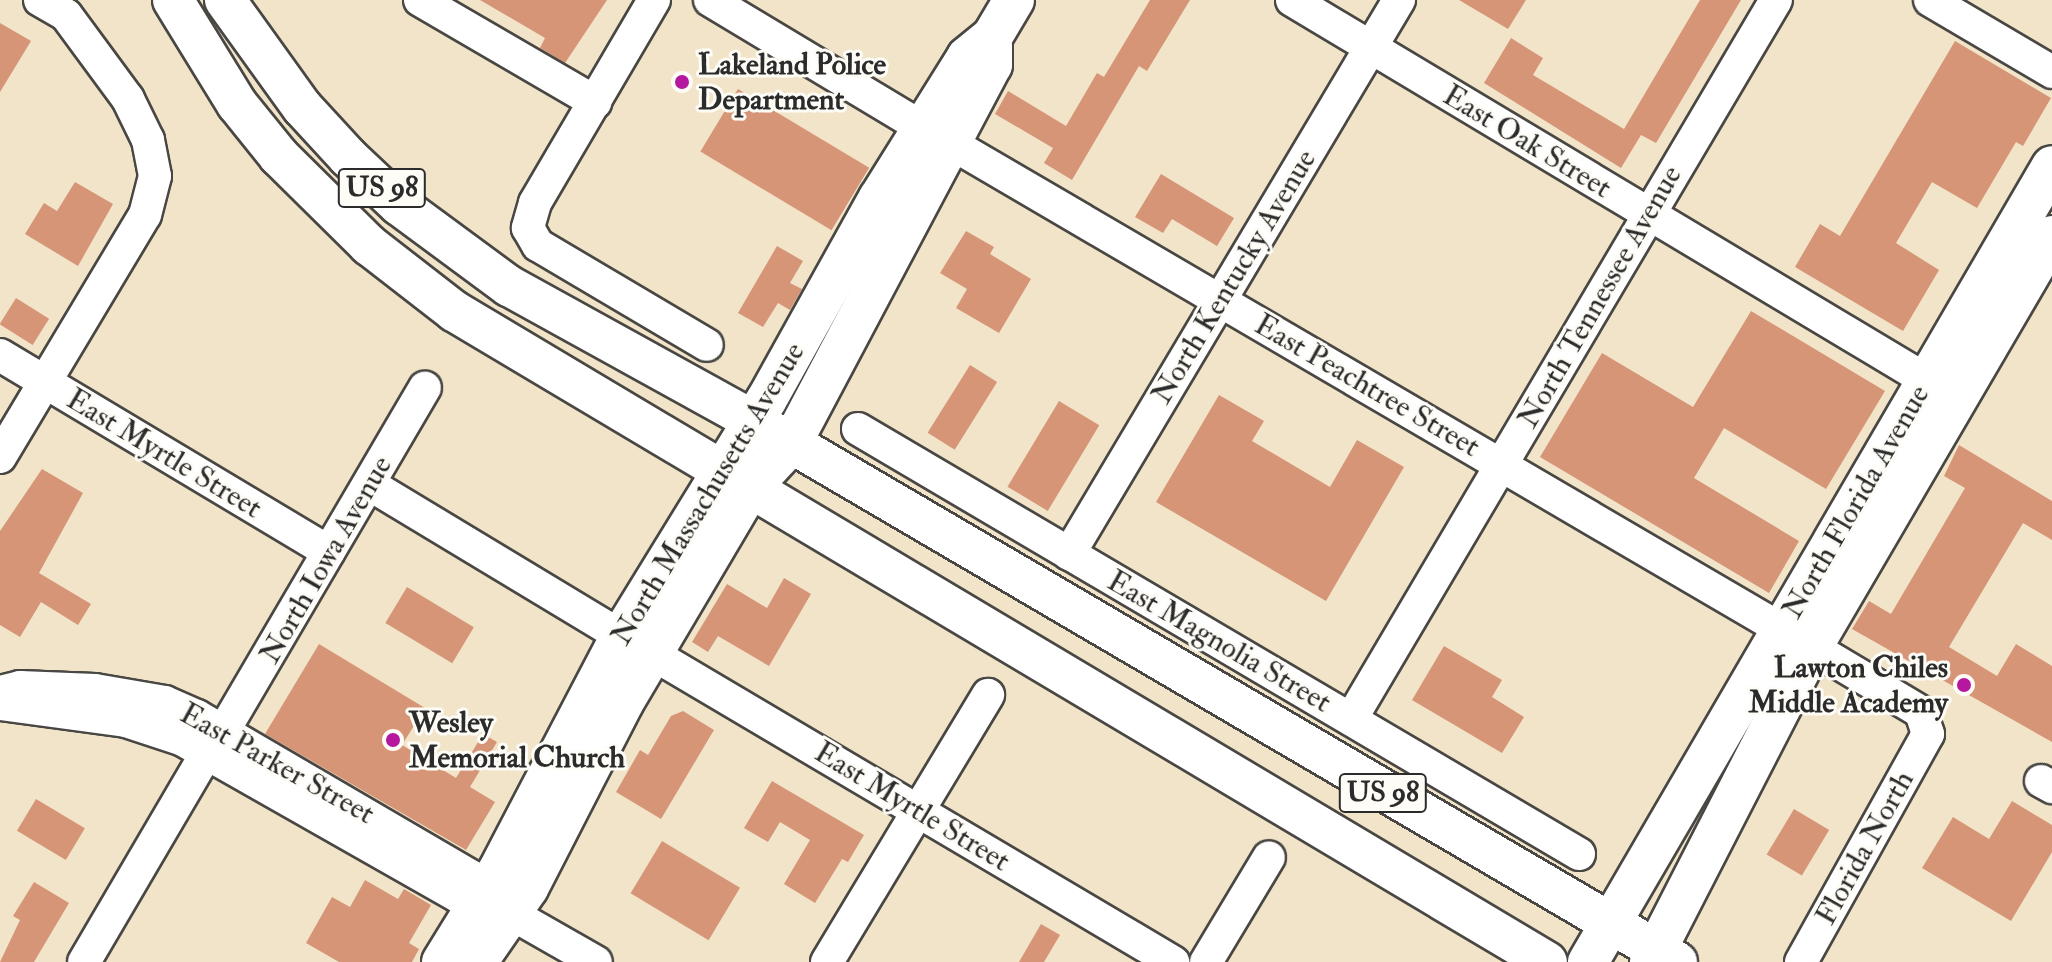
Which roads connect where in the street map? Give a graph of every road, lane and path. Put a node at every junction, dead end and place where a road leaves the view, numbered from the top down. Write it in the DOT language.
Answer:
graph roads {
  1 [pos="40,0"];
  2 [pos="173,0"];
  3 [pos="225,0"];
  4 [pos="420,0"];
  5 [pos="654,0"];
  6 [pos="710,0"];
  7 [pos="1014,0"];
  8 [pos="1292,0"];
  9 [pos="1399,0"];
  10 [pos="1776,0"];
  11 [pos="1930,0"];
  12 [pos="1372,47"];
  13 [pos="2052,72"];
  14 [pos="595,102"];
  15 [pos="937,136"];
  16 [pos="2052,166"];
  17 [pos="1647,215"];
  18 [pos="2052,236"];
  19 [pos="1220,300"];
  20 [pos="707,345"];
  21 [pos="0,355"];
  22 [pos="1928,381"];
  23 [pos="45,382"];
  24 [pos="425,388"];
  25 [pos="752,420"];
  26 [pos="858,429"];
  27 [pos="791,444"];
  28 [pos="0,457"];
  29 [pos="1501,465"];
  30 [pos="735,479"];
  31 [pos="369,484"];
  32 [pos="1887,518"];
  33 [pos="329,552"];
  34 [pos="1069,554"];
  35 [pos="1797,638"];
  36 [pos="636,644"];
  37 [pos="0,692"];
  38 [pos="988,695"];
  39 [pos="0,704"];
  40 [pos="1351,719"];
  41 [pos="1928,734"];
  42 [pos="216,740"];
  43 [pos="918,810"];
  44 [pos="1579,854"];
  45 [pos="1269,857"];
  46 [pos="497,905"];
  47 [pos="1608,924"];
  48 [pos="1661,958"];
  49 [pos="84,962"];
  50 [pos="442,962"];
  51 [pos="477,962"];
  52 [pos="596,962"];
  53 [pos="827,962"];
  54 [pos="1173,962"];
  55 [pos="1206,962"];
  56 [pos="1547,962"];
  57 [pos="1588,962"];
  58 [pos="1801,962"];
  1 -- 23 [label="street"];
  2 -- 30 [label="main road, US 98"];
  3 -- 25 [label="main road, US 98"];
  4 -- 14 [label="street"];
  5 -- 14 [label="street"];
  6 -- 15 [label="street, East Peachtree Street"];
  7 -- 15 [label="main road, North Massachusetts Avenue"];
  8 -- 12 [label="street, East Oak Street"];
  9 -- 12 [label="street, North Kentucky Avenue"];
  10 -- 17 [label="street, North Tennessee Avenue"];
  11 -- 13 [label="street"];
  12 -- 17 [label="street, East Oak Street"];
  12 -- 19 [label="street, North Kentucky Avenue"];
  14 -- 20 [label="street"];
  15 -- 19 [label="street, East Peachtree Street"];
  15 -- 25 [label="main road, North Massachusetts Avenue"];
  15 -- 27 [label="main road, North Massachusetts Avenue"];
  16 -- 22 [label="main road, North Florida Avenue"];
  17 -- 22 [label="street, East Oak Street"];
  17 -- 29 [label="street, North Tennessee Avenue"];
  18 -- 32 [label="main road, North Florida Avenue"];
  19 -- 29 [label="street, East Peachtree Street"];
  19 -- 34 [label="street, North Kentucky Avenue"];
  21 -- 23 [label="street, East Myrtle Street"];
  22 -- 32 [label="main road"];
  22 -- 35 [label="main road, North Florida Avenue"];
  23 -- 28 [label="street"];
  23 -- 33 [label="street, East Myrtle Street"];
  24 -- 31 [label="street, North Iowa Avenue"];
  25 -- 27 [label="main road, US 98"];
  25 -- 30 [label="main road, North Massachusetts Avenue"];
  26 -- 34 [label="street, East Magnolia Street"];
  27 -- 30 [label="main road, North Massachusetts Avenue"];
  27 -- 47 [label="main road, US 98"];
  29 -- 35 [label="street, East Peachtree Street"];
  29 -- 40 [label="street, North Tennessee Avenue"];
  30 -- 36 [label="main road, North Massachusetts Avenue"];
  30 -- 56 [label="main road, US 98"];
  31 -- 33 [label="street, North Iowa Avenue"];
  31 -- 36 [label="street, East Myrtle Street"];
  32 -- 35 [label="main road, North Florida Avenue"];
  33 -- 42 [label="street, North Iowa Avenue"];
  34 -- 40 [label="street, East Magnolia Street"];
  35 -- 41 [label="street, East Peachtree Street"];
  35 -- 47 [label="main road, North Florida Avenue"];
  35 -- 48 [label="main road, North Florida Avenue"];
  36 -- 43 [label="street, East Myrtle Street"];
  36 -- 46 [label="main road, North Massachusetts Avenue"];
  37 -- 42 [label="street, East Parker Street"];
  38 -- 43 [label="street"];
  39 -- 42 [label="street, East Parker Street"];
  40 -- 44 [label="street, East Magnolia Street"];
  41 -- 58 [label="street, Florida North"];
  42 -- 46 [label="street, East Parker Street"];
  42 -- 49 [label="street, North Iowa Avenue"];
  43 -- 53 [label="street"];
  43 -- 54 [label="street, East Myrtle Street"];
  45 -- 55 [label="street"];
  46 -- 50 [label="main road, North Massachusetts Avenue"];
  46 -- 51 [label="main road, North Massachusetts Avenue"];
  46 -- 52 [label="street, East Parker Street"];
  47 -- 48 [label="main road, US 98"];
  47 -- 57 [label="main road, North Florida Avenue"];
}
